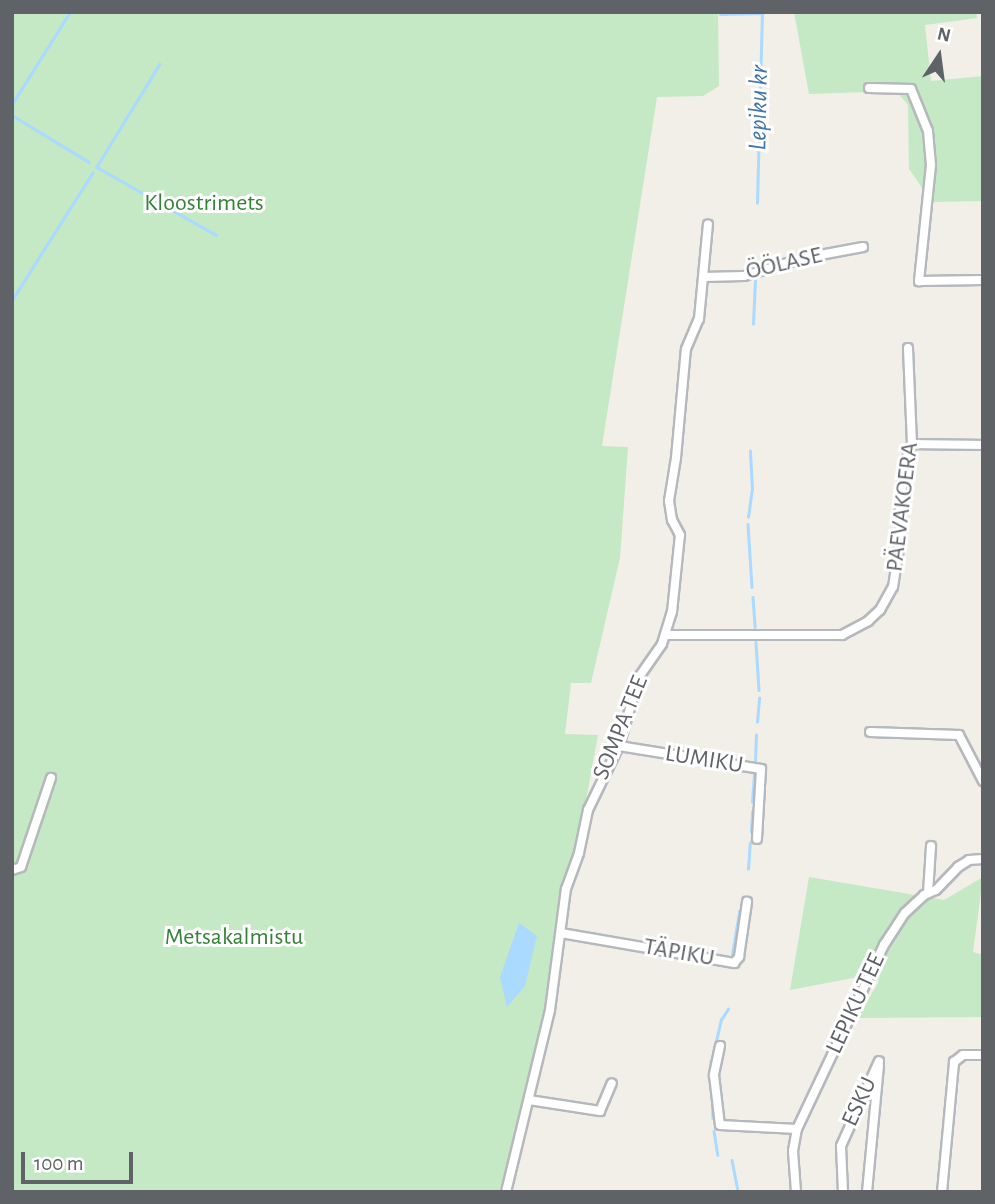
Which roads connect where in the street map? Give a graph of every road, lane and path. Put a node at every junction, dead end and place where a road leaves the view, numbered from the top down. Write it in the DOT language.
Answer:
graph roads {
  1 [pos="869,88"];
  2 [pos="708,224"];
  3 [pos="863,247"];
  4 [pos="704,277"];
  5 [pos="983,280"];
  6 [pos="908,348"];
  7 [pos="912,444"];
  8 [pos="983,445"];
  9 [pos="666,635"];
  10 [pos="870,732"];
  11 [pos="619,746"];
  12 [pos="51,778"];
  13 [pos="983,781"];
  14 [pos="757,839"];
  15 [pos="931,845"];
  16 [pos="983,859"];
  17 [pos="12,870"];
  18 [pos="928,892"];
  19 [pos="747,902"];
  20 [pos="561,933"];
  21 [pos="720,1046"];
  22 [pos="983,1055"];
  23 [pos="612,1083"];
  24 [pos="529,1100"];
  25 [pos="797,1129"];
  26 [pos="506,1192"];
  27 [pos="796,1192"];
  28 [pos="843,1192"];
  29 [pos="867,1192"];
  30 [pos="942,1192"];
  1 -- 5 [label="street"];
  2 -- 4 [label="street, SOMPA TEE"];
  3 -- 4 [label="street, ÖÖLASE"];
  4 -- 9 [label="street, SOMPA TEE"];
  6 -- 7 [label="street, PÄEVAKOERA"];
  7 -- 8 [label="street"];
  7 -- 9 [label="street, PÄEVAKOERA"];
  9 -- 11 [label="street, SOMPA TEE"];
  10 -- 13 [label="street"];
  11 -- 14 [label="street, LUMIKU"];
  11 -- 20 [label="street, SOMPA TEE"];
  12 -- 17 [label="street"];
  15 -- 18 [label="street"];
  16 -- 18 [label="street, LEPIKU TEE"];
  18 -- 25 [label="street, LEPIKU TEE"];
  19 -- 20 [label="street, TÄPIKU"];
  20 -- 24 [label="street, SOMPA TEE"];
  21 -- 25 [label="street"];
  22 -- 30 [label="street"];
  23 -- 24 [label="street"];
  24 -- 26 [label="street, SOMPA TEE"];
  25 -- 27 [label="street, LEPIKU TEE"];
  28 -- 29 [label="street, ESKU"];
}
